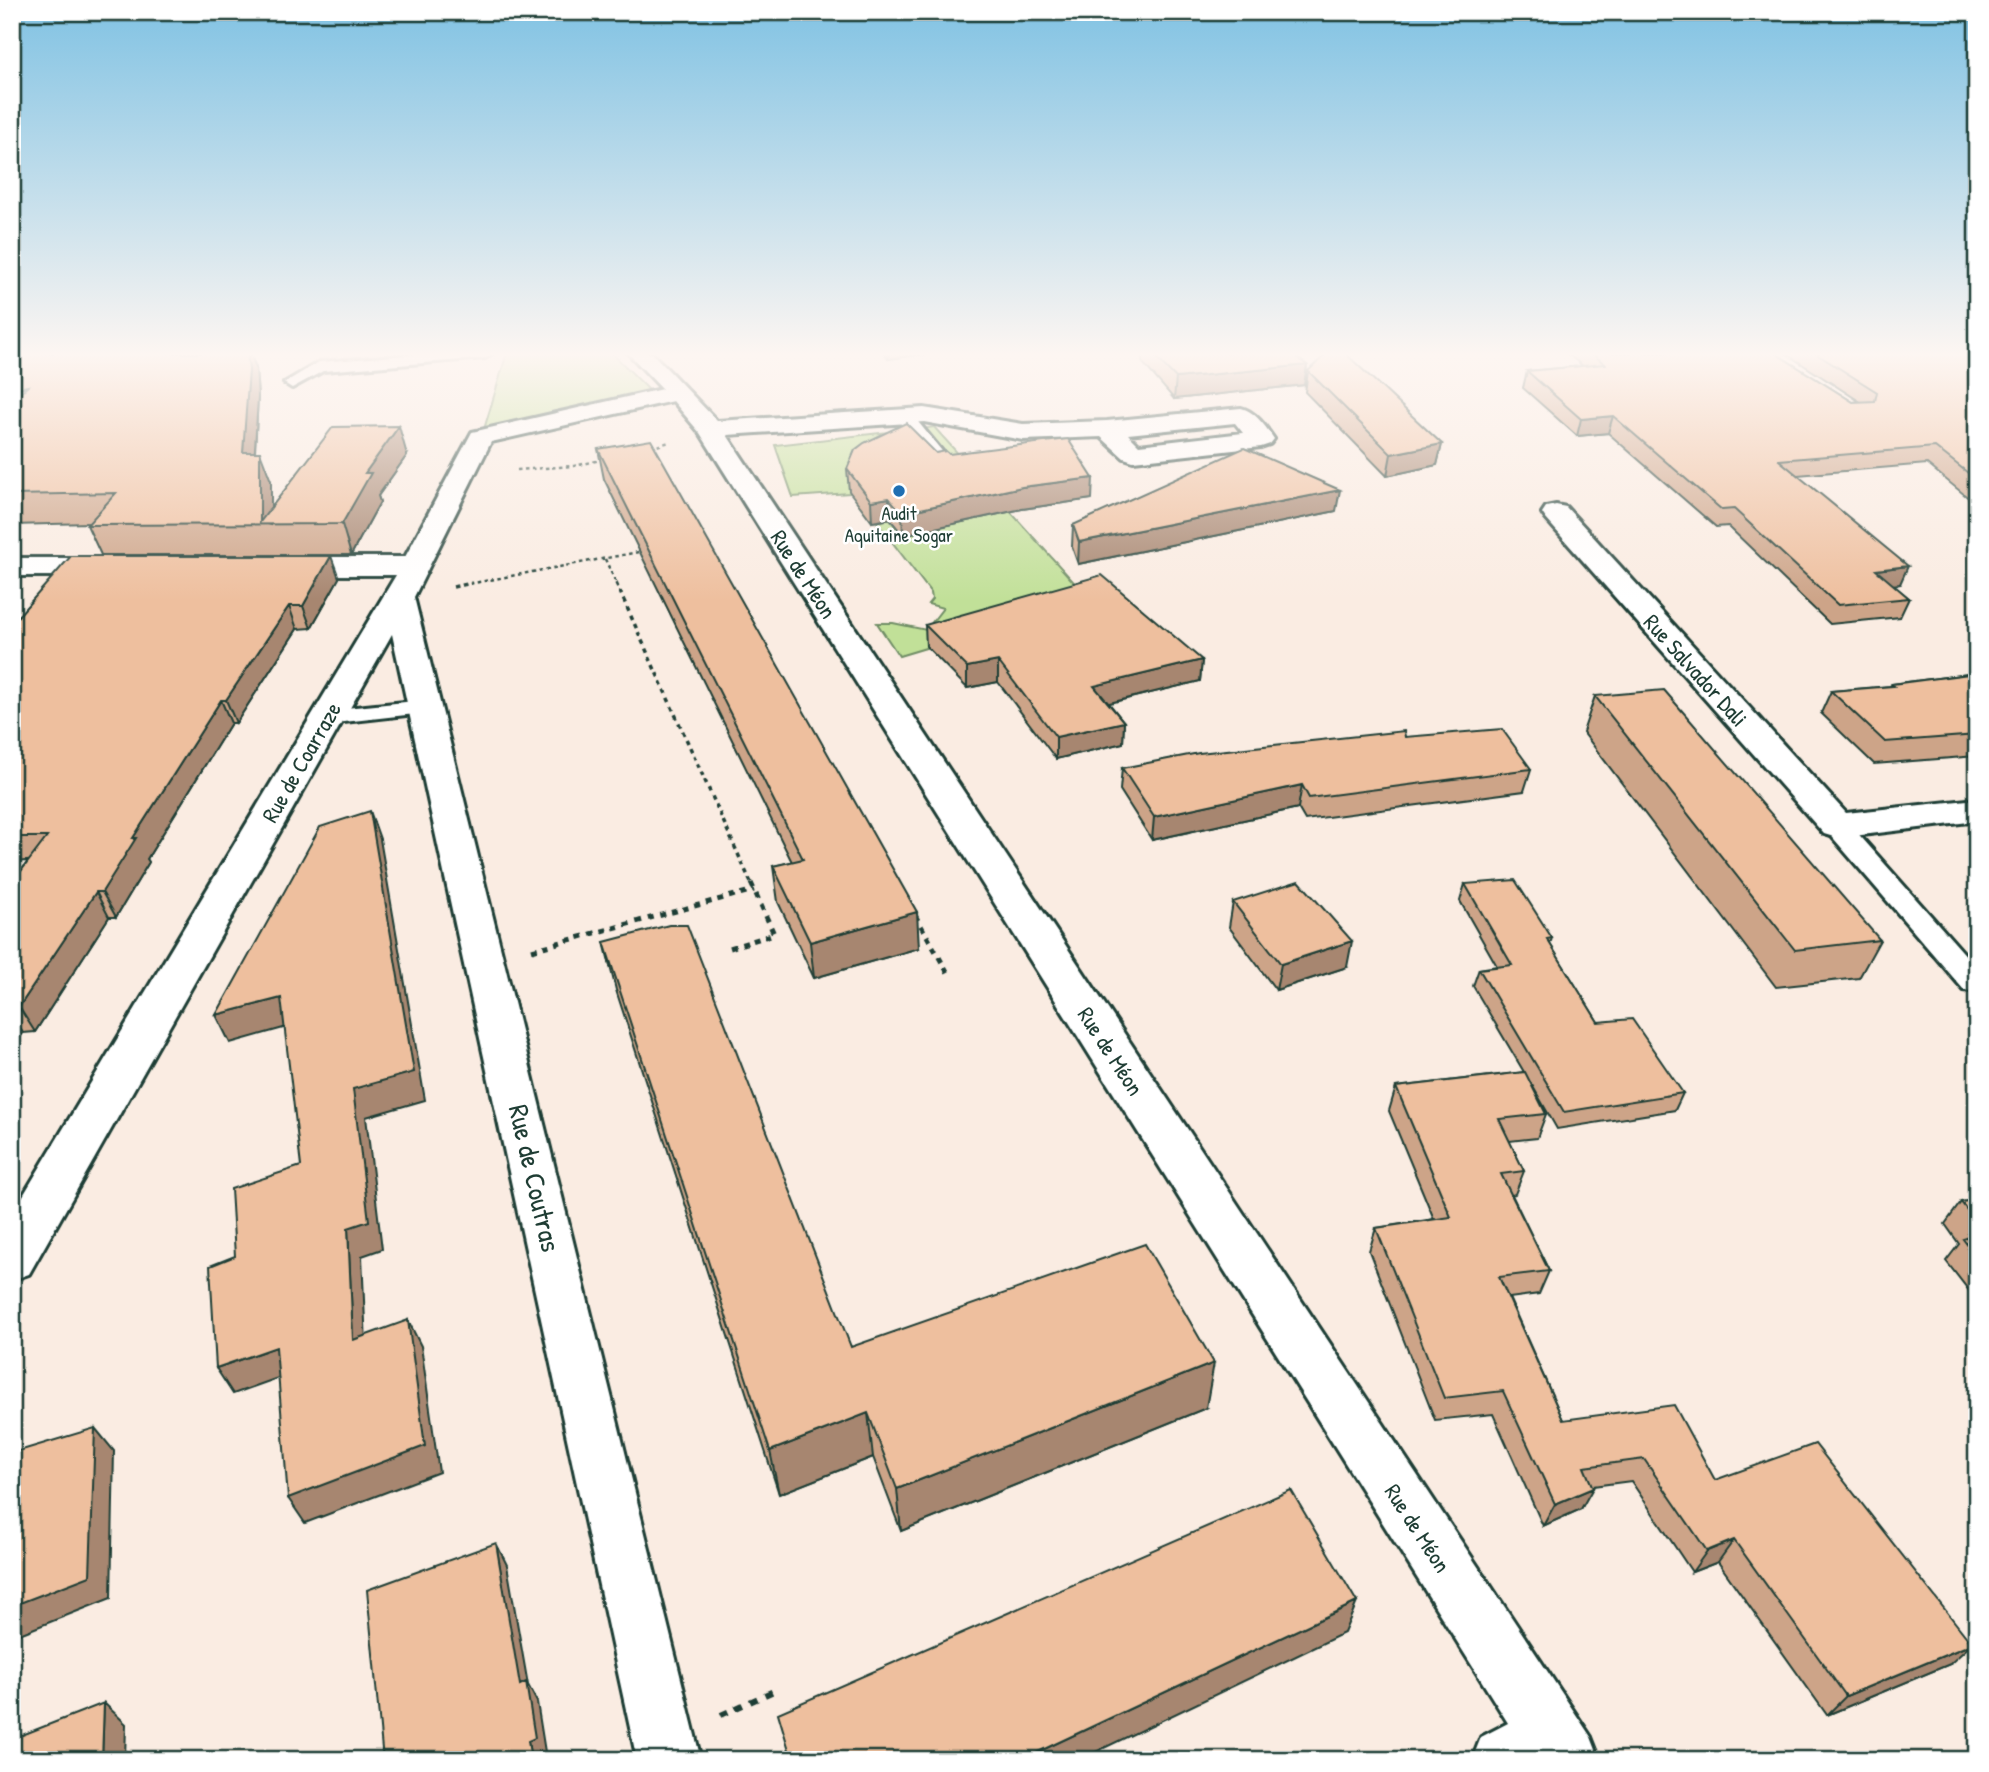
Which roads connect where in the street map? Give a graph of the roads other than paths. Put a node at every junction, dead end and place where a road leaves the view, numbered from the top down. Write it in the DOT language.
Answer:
graph roads {
  1 [pos="487,436"];
  2 [pos="714,436"];
  3 [pos="920,436"];
  4 [pos="1114,436"];
  5 [pos="1258,436"];
  6 [pos="944,465"];
  7 [pos="1556,513"];
  8 [pos="263,566"];
  9 [pos="140,567"];
  10 [pos="14,568"];
  11 [pos="407,581"];
  12 [pos="425,707"];
  13 [pos="326,717"];
  14 [pos="1977,810"];
  15 [pos="1836,826"];
  16 [pos="1974,983"];
  17 [pos="12,1259"];
  18 [pos="1541,1752"];
  19 [pos="669,1760"];
  1 -- 11 [label="street, Rue de Coarraze"];
  2 -- 18 [label="street, Rue de Méon"];
  3 -- 6 [label="lane"];
  4 -- 5 [label="street"];
  7 -- 15 [label="street, Rue Salvador Dali"];
  8 -- 11 [label="street"];
  9 -- 10 [label="street"];
  11 -- 12 [label="street, Rue de Coutras"];
  11 -- 13 [label="street, Rue de Coarraze"];
  12 -- 13 [label="lane"];
  12 -- 19 [label="street, Rue de Coutras"];
  13 -- 17 [label="street, Rue de Coarraze"];
  14 -- 15 [label="street"];
  15 -- 16 [label="lane"];
}
